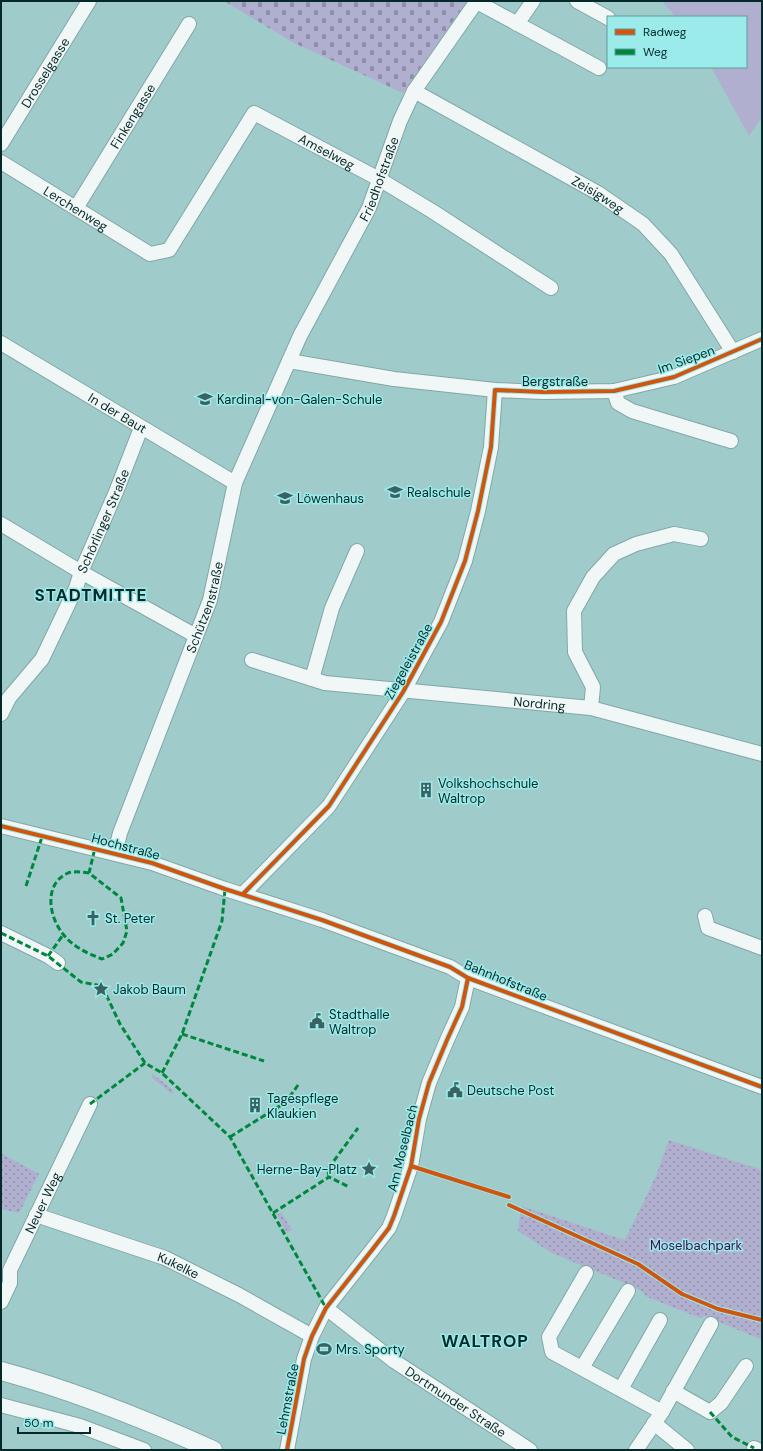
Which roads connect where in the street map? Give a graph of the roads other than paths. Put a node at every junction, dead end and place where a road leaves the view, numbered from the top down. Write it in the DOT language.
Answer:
graph roads {
  1 [pos="89,1"];
  2 [pos="533,1"];
  3 [pos="577,1"];
  4 [pos="477,2"];
  5 [pos="591,4"];
  6 [pos="607,17"];
  7 [pos="189,24"];
  8 [pos="517,24"];
  9 [pos="599,68"];
  10 [pos="414,91"];
  11 [pos="1,144"];
  12 [pos="1,162"];
  13 [pos="379,179"];
  14 [pos="76,208"];
  15 [pos="150,254"];
  16 [pos="551,288"];
  17 [pos="762,339"];
  18 [pos="1,344"];
  19 [pos="733,352"];
  20 [pos="289,361"];
  21 [pos="495,390"];
  22 [pos="614,391"];
  23 [pos="141,428"];
  24 [pos="731,441"];
  25 [pos="235,483"];
  26 [pos="1,524"];
  27 [pos="701,539"];
  28 [pos="357,552"];
  29 [pos="81,572"];
  30 [pos="196,636"];
  31 [pos="252,660"];
  32 [pos="312,679"];
  33 [pos="403,692"];
  34 [pos="591,708"];
  35 [pos="1,714"];
  36 [pos="762,754"];
  37 [pos="1,826"];
  38 [pos="115,853"];
  39 [pos="243,894"];
  40 [pos="705,916"];
  41 [pos="1,933"];
  42 [pos="762,948"];
  43 [pos="58,963"];
  44 [pos="468,978"];
  45 [pos="762,1087"];
  46 [pos="90,1104"];
  47 [pos="36,1215"];
  48 [pos="586,1273"];
  49 [pos="628,1291"];
  50 [pos="1,1302"];
  51 [pos="326,1308"];
  52 [pos="660,1320"];
  53 [pos="711,1324"];
  54 [pos="312,1336"];
  55 [pos="746,1366"];
  56 [pos="582,1368"];
  57 [pos="1,1371"];
  58 [pos="621,1389"];
  59 [pos="673,1391"];
  60 [pos="1,1405"];
  61 [pos="662,1412"];
  62 [pos="654,1423"];
  63 [pos="639,1449"];
  64 [pos="144,1450"];
  65 [pos="213,1450"];
  66 [pos="287,1450"];
  67 [pos="530,1450"];
  68 [pos="687,1450"];
  1 -- 11 [label="street, Drosselgasse"];
  2 -- 8 [label="street"];
  3 -- 5 [label="street"];
  4 -- 8 [label="street"];
  4 -- 10 [label="street, Friedhofstraße"];
  5 -- 6 [label="street"];
  7 -- 14 [label="street, Finkengasse"];
  8 -- 9 [label="street"];
  10 -- 13 [label="street, Friedhofstraße"];
  10 -- 19 [label="street, Zeisigweg"];
  12 -- 14 [label="street, Lerchenweg"];
  13 -- 15 [label="street, Amselweg"];
  13 -- 16 [label="street, Amselweg"];
  13 -- 20 [label="street, Friedhofstraße"];
  14 -- 15 [label="street, Lerchenweg"];
  17 -- 19 [label="street, Im Siepen"];
  18 -- 23 [label="street, In der Baut"];
  19 -- 22 [label="street, Im Siepen"];
  20 -- 21 [label="street, Bergstraße"];
  20 -- 25 [label="street, Schützenstraße"];
  21 -- 22 [label="street, Bergstraße"];
  21 -- 33 [label="street, Ziegeleistraße"];
  22 -- 24 [label="street"];
  23 -- 25 [label="street, In der Baut"];
  23 -- 29 [label="street, Schörlinger Straße"];
  25 -- 30 [label="street, Schützenstraße"];
  26 -- 29 [label="street"];
  27 -- 34 [label="street"];
  28 -- 32 [label="street"];
  29 -- 30 [label="street"];
  29 -- 35 [label="street, Schörlinger Straße"];
  30 -- 38 [label="street, Schützenstraße"];
  31 -- 32 [label="street, Nordring"];
  32 -- 33 [label="street, Nordring"];
  33 -- 34 [label="street, Nordring"];
  33 -- 39 [label="street, Ziegeleistraße"];
  34 -- 36 [label="street, Nordring"];
  37 -- 38 [label="street, Hochstraße"];
  38 -- 39 [label="street, Hochstraße"];
  39 -- 44 [label="street, Bahnhofstraße"];
  40 -- 42 [label="street"];
  41 -- 43 [label="street"];
  44 -- 45 [label="street, Bahnhofstraße"];
  44 -- 51 [label="street, Am Moselbach"];
  46 -- 47 [label="street, Neuer Weg"];
  47 -- 50 [label="street, Neuer Weg"];
  47 -- 54 [label="street, Kukelke"];
  48 -- 56 [label="street"];
  49 -- 56 [label="street"];
  51 -- 54 [label="street, Lehmstraße"];
  51 -- 67 [label="street, Dortmunder Straße"];
  52 -- 58 [label="street"];
  53 -- 59 [label="street"];
  54 -- 66 [label="street, Lehmstraße"];
  55 -- 59 [label="street"];
  56 -- 58 [label="street"];
  57 -- 65 [label="main road"];
  58 -- 61 [label="street"];
  59 -- 61 [label="street"];
  60 -- 64 [label="street"];
  61 -- 62 [label="street"];
  62 -- 63 [label="street"];
  62 -- 68 [label="street"];
}
